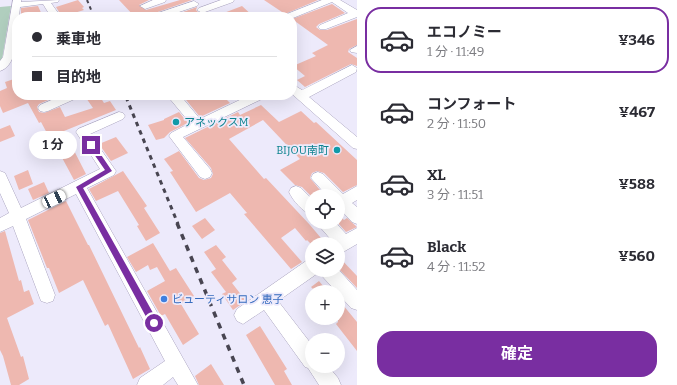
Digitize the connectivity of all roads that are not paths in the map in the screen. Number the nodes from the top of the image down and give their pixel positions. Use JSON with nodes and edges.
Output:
{"nodes":[{"id":1,"x":162,"y":0,"type":"edge"},
{"id":2,"x":230,"y":0,"type":"edge"},
{"id":3,"x":330,"y":0,"type":"edge"},
{"id":4,"x":334,"y":0,"type":"edge"},
{"id":5,"x":50,"y":1,"type":"edge"},
{"id":6,"x":16,"y":2,"type":"edge"},
{"id":7,"x":192,"y":2,"type":"edge"},
{"id":8,"x":145,"y":6,"type":"dead end"},
{"id":9,"x":202,"y":10,"type":"junction"},
{"id":10,"x":15,"y":12,"type":"edge"},
{"id":11,"x":54,"y":12,"type":"edge"},
{"id":12,"x":167,"y":12,"type":"edge"},
{"id":13,"x":204,"y":12,"type":"edge"},
{"id":14,"x":297,"y":13,"type":"edge"},
{"id":15,"x":356,"y":14,"type":"edge"},
{"id":16,"x":323,"y":27,"type":"dead end"},
{"id":17,"x":12,"y":30,"type":"edge"},
{"id":18,"x":0,"y":67,"type":"edge"},
{"id":19,"x":352,"y":70,"type":"dead end"},
{"id":20,"x":297,"y":92,"type":"edge"},
{"id":21,"x":297,"y":93,"type":"edge"},
{"id":22,"x":62,"y":100,"type":"edge"},
{"id":23,"x":177,"y":100,"type":"edge"},
{"id":24,"x":249,"y":100,"type":"edge"},
{"id":25,"x":44,"y":108,"type":"dead end"},
{"id":26,"x":119,"y":116,"type":"dead end"},
{"id":27,"x":198,"y":124,"type":"junction"},
{"id":28,"x":357,"y":144,"type":"edge"},
{"id":29,"x":205,"y":173,"type":"dead end"},
{"id":30,"x":0,"y":177,"type":"edge"},
{"id":31,"x":318,"y":178,"type":"dead end"},
{"id":32,"x":79,"y":187,"type":"junction"},
{"id":33,"x":329,"y":189,"type":"edge"},
{"id":34,"x":296,"y":192,"type":"dead end"},
{"id":35,"x":357,"y":192,"type":"edge"},
{"id":36,"x":345,"y":197,"type":"edge"},
{"id":37,"x":305,"y":202,"type":"edge"},
{"id":38,"x":345,"y":205,"type":"edge"},
{"id":39,"x":17,"y":216,"type":"junction"},
{"id":40,"x":357,"y":217,"type":"edge"},
{"id":41,"x":0,"y":225,"type":"edge"},
{"id":42,"x":333,"y":229,"type":"edge"},
{"id":43,"x":347,"y":242,"type":"edge"},
{"id":44,"x":305,"y":271,"type":"edge"},
{"id":45,"x":334,"y":277,"type":"edge"},
{"id":46,"x":47,"y":295,"type":"dead end"},
{"id":47,"x":266,"y":299,"type":"junction"},
{"id":48,"x":357,"y":302,"type":"edge"},
{"id":49,"x":243,"y":315,"type":"dead end"},
{"id":50,"x":305,"y":351,"type":"edge"},
{"id":51,"x":176,"y":364,"type":"junction"},
{"id":52,"x":322,"y":373,"type":"edge"},
{"id":53,"x":147,"y":385,"type":"edge"},
{"id":54,"x":188,"y":385,"type":"edge"},
{"id":55,"x":331,"y":385,"type":"edge"}],
"edges":[{"from":1,"to":8,"type":"street"},
{"from":2,"to":9,"type":"street"},
{"from":3,"to":14,"type":"street"},
{"from":4,"to":15,"type":"street"},
{"from":5,"to":6,"type":"street"},
{"from":5,"to":11,"type":"street"},
{"from":6,"to":10,"type":"street"},
{"from":7,"to":9,"type":"street"},
{"from":7,"to":12,"type":"street"},
{"from":9,"to":13,"type":"street"},
{"from":15,"to":16,"type":"street"},
{"from":17,"to":18,"type":"street"},
{"from":19,"to":20,"type":"street"},
{"from":21,"to":28,"type":"street"},
{"from":22,"to":25,"type":"street"},
{"from":23,"to":27,"type":"street"},
{"from":24,"to":27,"type":"street"},
{"from":26,"to":32,"type":"street"},
{"from":27,"to":29,"type":"street"},
{"from":30,"to":39,"type":"street"},
{"from":31,"to":33,"type":"street"},
{"from":32,"to":39,"type":"street"},
{"from":32,"to":51,"type":"street"},
{"from":34,"to":37,"type":"street"},
{"from":35,"to":36,"type":"street"},
{"from":38,"to":40,"type":"street"},
{"from":39,"to":41,"type":"street"},
{"from":39,"to":46,"type":"street"},
{"from":42,"to":43,"type":"street"},
{"from":44,"to":47,"type":"street"},
{"from":45,"to":48,"type":"street"},
{"from":47,"to":49,"type":"street"},
{"from":47,"to":50,"type":"street"},
{"from":51,"to":53,"type":"street"},
{"from":51,"to":54,"type":"street"},
{"from":52,"to":55,"type":"street"}]}
